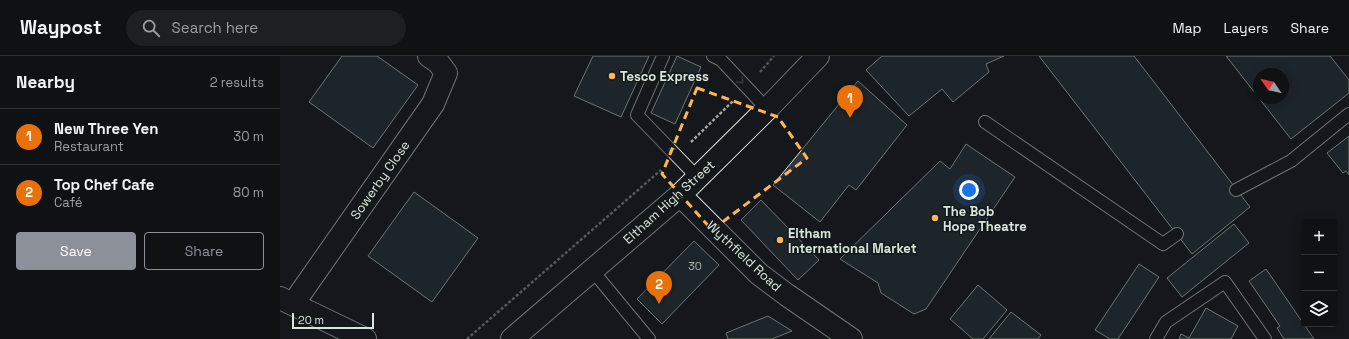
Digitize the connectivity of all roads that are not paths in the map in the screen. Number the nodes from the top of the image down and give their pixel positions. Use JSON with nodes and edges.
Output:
{"nodes":[{"id":1,"x":429,"y":56,"type":"edge"},
{"id":2,"x":663,"y":56,"type":"edge"},
{"id":3,"x":713,"y":56,"type":"edge"},
{"id":4,"x":818,"y":56,"type":"edge"},
{"id":5,"x":767,"y":110,"type":"junction"},
{"id":6,"x":1349,"y":114,"type":"edge"},
{"id":7,"x":985,"y":122,"type":"dead end"},
{"id":8,"x":698,"y":178,"type":"junction"},
{"id":9,"x":1236,"y":190,"type":"dead end"},
{"id":10,"x":680,"y":195,"type":"junction"},
{"id":11,"x":1177,"y":234,"type":"dead end"},
{"id":12,"x":592,"y":270,"type":"junction"},
{"id":13,"x":287,"y":301,"type":"edge"},
{"id":14,"x":365,"y":339,"type":"edge"},
{"id":15,"x":512,"y":339,"type":"edge"},
{"id":16,"x":649,"y":339,"type":"edge"},
{"id":17,"x":851,"y":339,"type":"edge"},
{"id":18,"x":1156,"y":339,"type":"edge"},
{"id":19,"x":1265,"y":339,"type":"edge"}],
"edges":[{"from":1,"to":13,"type":"street","name":"Sowerby Close"},
{"from":8,"to":2,"type":"lane","one_way":true},
{"from":3,"to":5,"type":"lane","one_way":true},
{"from":4,"to":5,"type":"street","name":"Eltham High Street"},
{"from":5,"to":8,"type":"street","name":"Eltham High Street"},
{"from":6,"to":9,"type":"lane"},
{"from":7,"to":11,"type":"lane"},
{"from":8,"to":10,"type":"street","name":"Eltham High Street"},
{"from":10,"to":12,"type":"street","name":"Eltham High Street"},
{"from":10,"to":17,"type":"street","name":"Wythfield Road"},
{"from":12,"to":15,"type":"street","name":"Eltham High Street"},
{"from":12,"to":16,"type":"lane"},
{"from":13,"to":14,"type":"street"},
{"from":18,"to":19,"type":"lane"}]}
